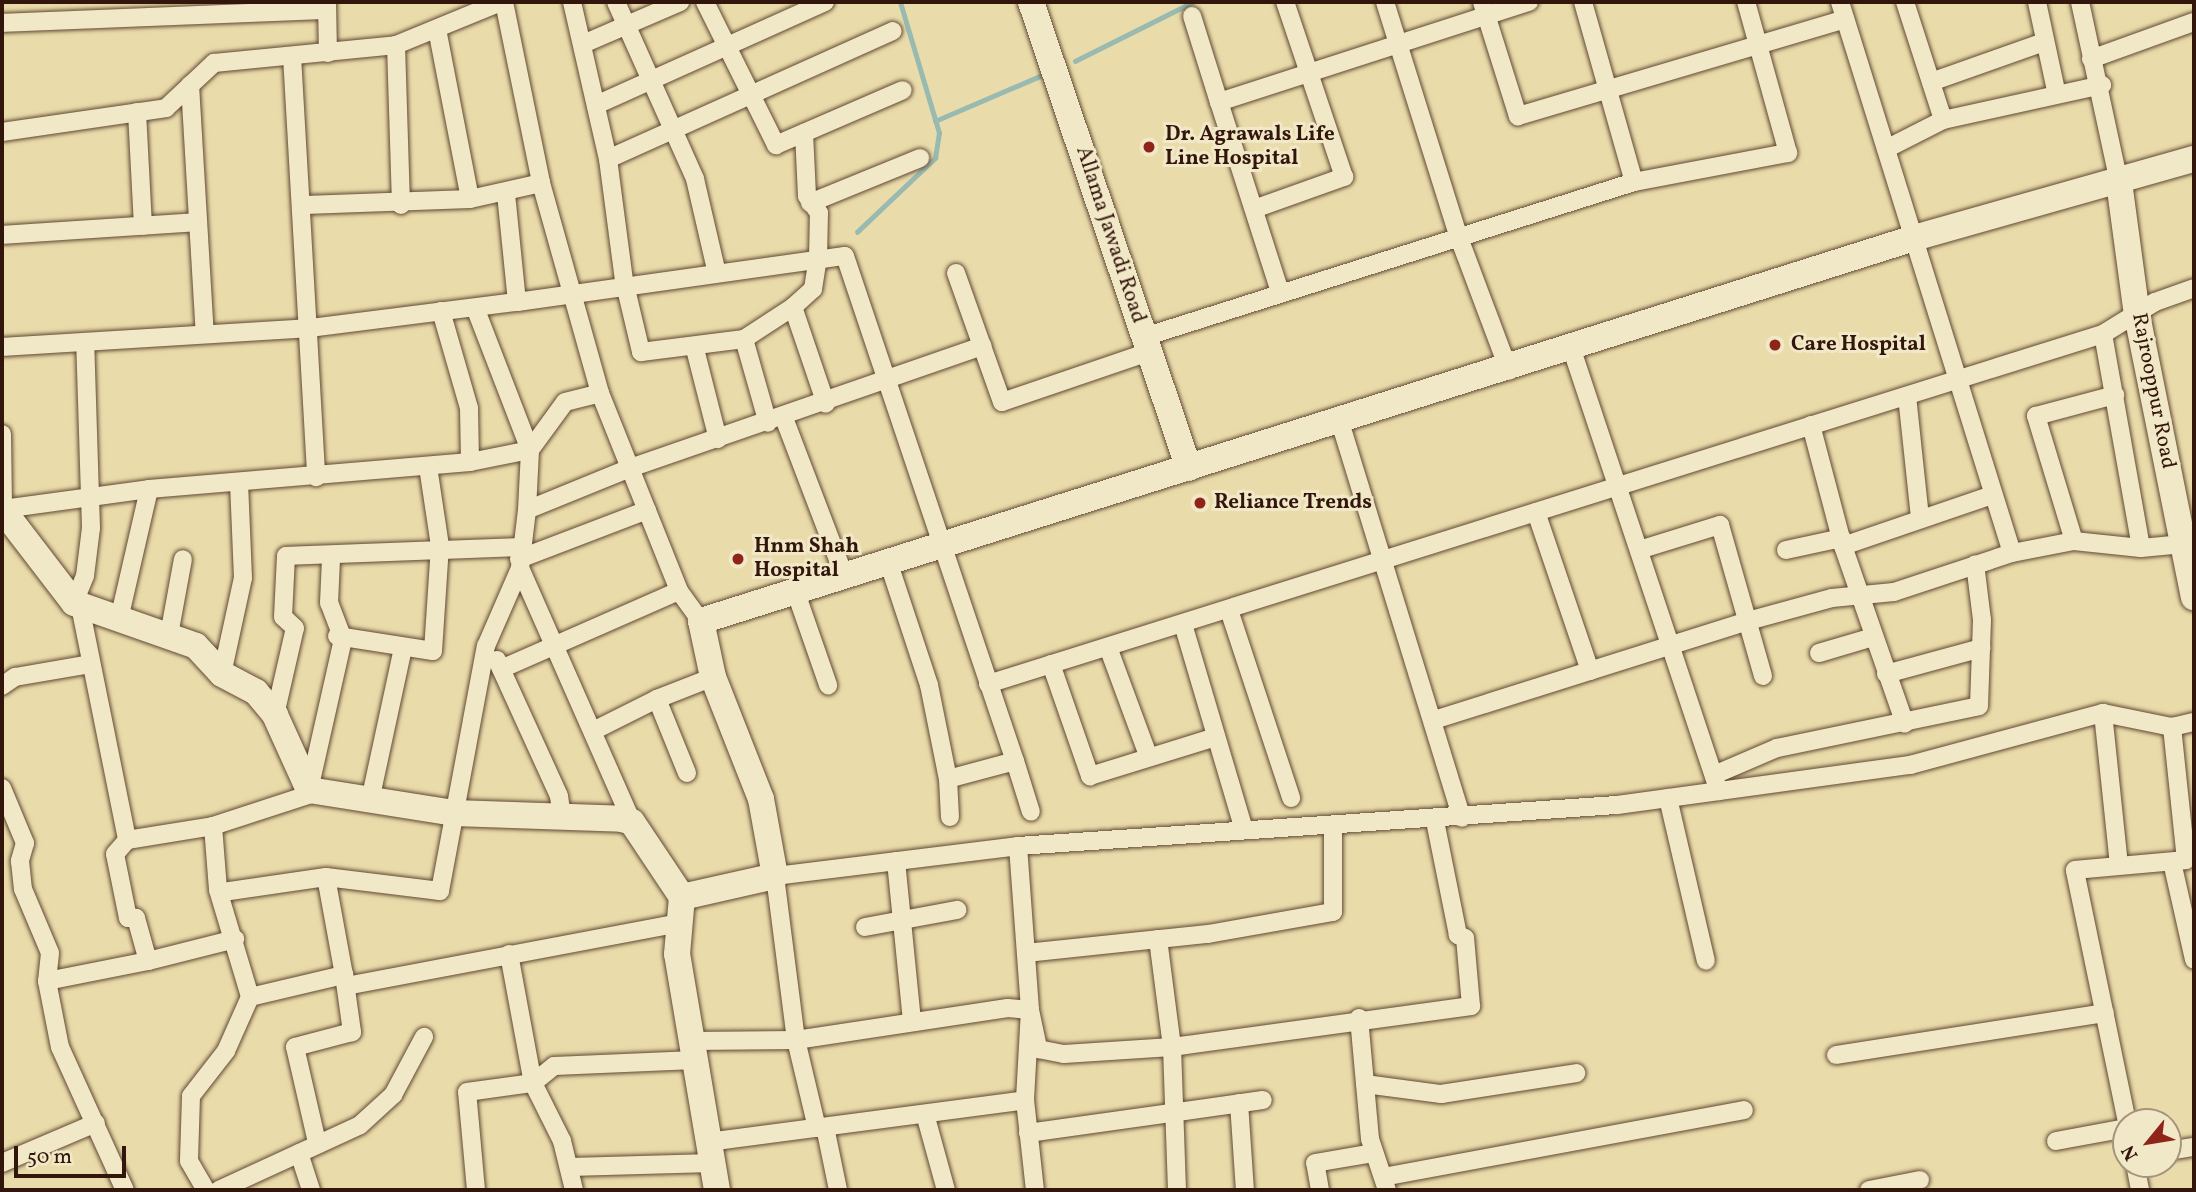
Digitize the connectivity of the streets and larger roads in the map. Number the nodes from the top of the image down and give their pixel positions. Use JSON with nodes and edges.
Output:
{"nodes":[{"id":1,"x":503,"y":2,"type":"edge"},
{"id":2,"x":572,"y":2,"type":"edge"},
{"id":3,"x":616,"y":2,"type":"edge"},
{"id":4,"x":680,"y":2,"type":"edge"},
{"id":5,"x":705,"y":2,"type":"edge"},
{"id":6,"x":825,"y":2,"type":"edge"},
{"id":7,"x":1031,"y":2,"type":"edge"},
{"id":8,"x":1285,"y":2,"type":"edge"},
{"id":9,"x":1385,"y":2,"type":"edge"},
{"id":10,"x":1529,"y":2,"type":"edge"},
{"id":11,"x":1583,"y":2,"type":"edge"},
{"id":12,"x":1746,"y":2,"type":"edge"},
{"id":13,"x":1905,"y":2,"type":"edge"},
{"id":14,"x":2037,"y":2,"type":"edge"},
{"id":15,"x":2080,"y":2,"type":"edge"},
{"id":16,"x":327,"y":6,"type":"edge"},
{"id":17,"x":1484,"y":8,"type":"edge"},
{"id":18,"x":460,"y":9,"type":"edge"},
{"id":19,"x":1842,"y":10,"type":"edge"},
{"id":20,"x":1192,"y":16,"type":"dead end"},
{"id":21,"x":2194,"y":22,"type":"edge"},
{"id":22,"x":2,"y":23,"type":"edge"},
{"id":23,"x":627,"y":26,"type":"junction"},
{"id":24,"x":437,"y":29,"type":"junction"},
{"id":25,"x":893,"y":31,"type":"dead end"},
{"id":26,"x":1397,"y":40,"type":"junction"},
{"id":27,"x":2044,"y":42,"type":"junction"},
{"id":28,"x":727,"y":43,"type":"junction"},
{"id":29,"x":583,"y":44,"type":"junction"},
{"id":30,"x":396,"y":45,"type":"junction"},
{"id":31,"x":1758,"y":49,"type":"junction"},
{"id":32,"x":328,"y":53,"type":"junction"},
{"id":33,"x":292,"y":56,"type":"junction"},
{"id":34,"x":2091,"y":59,"type":"junction"},
{"id":35,"x":1307,"y":72,"type":"junction"},
{"id":36,"x":651,"y":80,"type":"junction"},
{"id":37,"x":1931,"y":82,"type":"junction"},
{"id":38,"x":190,"y":85,"type":"junction"},
{"id":39,"x":2102,"y":85,"type":"junction"},
{"id":40,"x":1612,"y":89,"type":"junction"},
{"id":41,"x":903,"y":90,"type":"dead end"},
{"id":42,"x":2056,"y":91,"type":"junction"},
{"id":43,"x":754,"y":98,"type":"junction"},
{"id":44,"x":1219,"y":102,"type":"junction"},
{"id":45,"x":596,"y":105,"type":"junction"},
{"id":46,"x":137,"y":113,"type":"junction"},
{"id":47,"x":1943,"y":120,"type":"junction"},
{"id":48,"x":2,"y":132,"type":"edge"},
{"id":49,"x":674,"y":132,"type":"junction"},
{"id":50,"x":804,"y":133,"type":"junction"},
{"id":51,"x":1886,"y":149,"type":"junction"},
{"id":52,"x":920,"y":158,"type":"dead end"},
{"id":53,"x":608,"y":159,"type":"junction"},
{"id":54,"x":2194,"y":159,"type":"edge"},
{"id":55,"x":541,"y":183,"type":"junction"},
{"id":56,"x":1634,"y":183,"type":"junction"},
{"id":57,"x":2119,"y":183,"type":"junction"},
{"id":58,"x":506,"y":193,"type":"junction"},
{"id":59,"x":470,"y":199,"type":"junction"},
{"id":60,"x":810,"y":203,"type":"junction"},
{"id":61,"x":305,"y":205,"type":"junction"},
{"id":62,"x":401,"y":205,"type":"junction"},
{"id":63,"x":1254,"y":209,"type":"junction"},
{"id":64,"x":198,"y":222,"type":"junction"},
{"id":65,"x":143,"y":226,"type":"junction"},
{"id":66,"x":2,"y":235,"type":"edge"},
{"id":67,"x":1458,"y":235,"type":"junction"},
{"id":68,"x":1914,"y":238,"type":"junction"},
{"id":69,"x":818,"y":259,"type":"junction"},
{"id":70,"x":716,"y":270,"type":"junction"},
{"id":71,"x":956,"y":273,"type":"dead end"},
{"id":72,"x":2194,"y":288,"type":"edge"},
{"id":73,"x":625,"y":289,"type":"junction"},
{"id":74,"x":1280,"y":292,"type":"junction"},
{"id":75,"x":575,"y":298,"type":"junction"},
{"id":76,"x":517,"y":302,"type":"junction"},
{"id":77,"x":793,"y":307,"type":"junction"},
{"id":78,"x":476,"y":310,"type":"junction"},
{"id":79,"x":441,"y":311,"type":"junction"},
{"id":80,"x":2137,"y":315,"type":"junction"},
{"id":81,"x":310,"y":328,"type":"junction"},
{"id":82,"x":205,"y":334,"type":"junction"},
{"id":83,"x":2103,"y":334,"type":"junction"},
{"id":84,"x":744,"y":339,"type":"junction"},
{"id":85,"x":85,"y":342,"type":"junction"},
{"id":86,"x":1147,"y":345,"type":"junction"},
{"id":87,"x":983,"y":346,"type":"junction"},
{"id":88,"x":2,"y":347,"type":"edge"},
{"id":89,"x":695,"y":349,"type":"junction"},
{"id":90,"x":1572,"y":350,"type":"junction"},
{"id":91,"x":1509,"y":371,"type":"junction"},
{"id":92,"x":885,"y":378,"type":"junction"},
{"id":93,"x":1958,"y":380,"type":"junction"},
{"id":94,"x":600,"y":393,"type":"junction"},
{"id":95,"x":2115,"y":395,"type":"junction"},
{"id":96,"x":1907,"y":396,"type":"junction"},
{"id":97,"x":826,"y":404,"type":"junction"},
{"id":98,"x":776,"y":420,"type":"junction"},
{"id":99,"x":1340,"y":422,"type":"junction"},
{"id":100,"x":1811,"y":425,"type":"junction"},
{"id":101,"x":2,"y":434,"type":"edge"},
{"id":102,"x":718,"y":439,"type":"junction"},
{"id":103,"x":530,"y":450,"type":"junction"},
{"id":104,"x":470,"y":462,"type":"junction"},
{"id":105,"x":428,"y":467,"type":"junction"},
{"id":106,"x":630,"y":468,"type":"junction"},
{"id":107,"x":1189,"y":468,"type":"junction"},
{"id":108,"x":316,"y":477,"type":"junction"},
{"id":109,"x":239,"y":483,"type":"junction"},
{"id":110,"x":1618,"y":486,"type":"junction"},
{"id":111,"x":149,"y":489,"type":"junction"},
{"id":112,"x":92,"y":495,"type":"junction"},
{"id":113,"x":1992,"y":495,"type":"junction"},
{"id":114,"x":2,"y":509,"type":"edge"},
{"id":115,"x":527,"y":510,"type":"junction"},
{"id":116,"x":647,"y":510,"type":"junction"},
{"id":117,"x":1536,"y":512,"type":"junction"},
{"id":118,"x":1920,"y":518,"type":"junction"},
{"id":119,"x":2189,"y":535,"type":"edge"},
{"id":120,"x":2074,"y":541,"type":"junction"},
{"id":121,"x":1842,"y":542,"type":"junction"},
{"id":122,"x":938,"y":545,"type":"junction"},
{"id":123,"x":440,"y":547,"type":"junction"},
{"id":124,"x":2141,"y":548,"type":"junction"},
{"id":125,"x":1639,"y":550,"type":"junction"},
{"id":126,"x":1786,"y":550,"type":"dead end"},
{"id":127,"x":2012,"y":553,"type":"junction"},
{"id":128,"x":519,"y":558,"type":"junction"},
{"id":129,"x":183,"y":559,"type":"dead end"},
{"id":130,"x":331,"y":559,"type":"junction"},
{"id":131,"x":888,"y":561,"type":"junction"},
{"id":132,"x":1385,"y":562,"type":"junction"},
{"id":133,"x":1975,"y":564,"type":"junction"},
{"id":134,"x":844,"y":575,"type":"junction"},
{"id":135,"x":795,"y":590,"type":"junction"},
{"id":136,"x":2194,"y":590,"type":"edge"},
{"id":137,"x":679,"y":592,"type":"junction"},
{"id":138,"x":1859,"y":595,"type":"junction"},
{"id":139,"x":77,"y":605,"type":"junction"},
{"id":140,"x":1229,"y":610,"type":"junction"},
{"id":141,"x":120,"y":615,"type":"junction"},
{"id":142,"x":701,"y":621,"type":"junction"},
{"id":143,"x":1748,"y":621,"type":"junction"},
{"id":144,"x":1182,"y":624,"type":"junction"},
{"id":145,"x":169,"y":635,"type":"junction"},
{"id":146,"x":337,"y":636,"type":"junction"},
{"id":147,"x":1873,"y":637,"type":"junction"},
{"id":148,"x":489,"y":640,"type":"junction"},
{"id":149,"x":557,"y":646,"type":"junction"},
{"id":150,"x":1108,"y":647,"type":"junction"},
{"id":151,"x":403,"y":648,"type":"junction"},
{"id":152,"x":1672,"y":648,"type":"junction"},
{"id":153,"x":1982,"y":649,"type":"junction"},
{"id":154,"x":1819,"y":653,"type":"dead end"},
{"id":155,"x":90,"y":664,"type":"junction"},
{"id":156,"x":1051,"y":664,"type":"junction"},
{"id":157,"x":501,"y":669,"type":"junction"},
{"id":158,"x":1590,"y":671,"type":"junction"},
{"id":159,"x":222,"y":674,"type":"junction"},
{"id":160,"x":1886,"y":674,"type":"junction"},
{"id":161,"x":1763,"y":676,"type":"dead end"},
{"id":162,"x":713,"y":677,"type":"junction"},
{"id":163,"x":988,"y":684,"type":"junction"},
{"id":164,"x":828,"y":685,"type":"dead end"},
{"id":165,"x":2,"y":686,"type":"edge"},
{"id":166,"x":657,"y":699,"type":"junction"},
{"id":167,"x":2103,"y":713,"type":"junction"},
{"id":168,"x":275,"y":715,"type":"junction"},
{"id":169,"x":1434,"y":720,"type":"junction"},
{"id":170,"x":2194,"y":722,"type":"edge"},
{"id":171,"x":1905,"y":724,"type":"junction"},
{"id":172,"x":2172,"y":727,"type":"junction"},
{"id":173,"x":593,"y":731,"type":"junction"},
{"id":174,"x":1216,"y":737,"type":"junction"},
{"id":175,"x":1148,"y":755,"type":"junction"},
{"id":176,"x":1016,"y":761,"type":"junction"},
{"id":177,"x":687,"y":772,"type":"dead end"},
{"id":178,"x":948,"y":779,"type":"junction"},
{"id":179,"x":1716,"y":783,"type":"junction"},
{"id":180,"x":2,"y":788,"type":"edge"},
{"id":181,"x":313,"y":791,"type":"junction"},
{"id":182,"x":371,"y":796,"type":"junction"},
{"id":183,"x":1291,"y":797,"type":"dead end"},
{"id":184,"x":1668,"y":798,"type":"junction"},
{"id":185,"x":1031,"y":812,"type":"dead end"},
{"id":186,"x":454,"y":813,"type":"junction"},
{"id":187,"x":562,"y":817,"type":"junction"},
{"id":188,"x":950,"y":817,"type":"dead end"},
{"id":189,"x":1462,"y":818,"type":"junction"},
{"id":190,"x":1435,"y":821,"type":"junction"},
{"id":191,"x":632,"y":822,"type":"junction"},
{"id":192,"x":1333,"y":825,"type":"junction"},
{"id":193,"x":213,"y":826,"type":"junction"},
{"id":194,"x":1244,"y":830,"type":"junction"},
{"id":195,"x":127,"y":840,"type":"junction"},
{"id":196,"x":1018,"y":846,"type":"junction"},
{"id":197,"x":896,"y":861,"type":"junction"},
{"id":198,"x":2172,"y":862,"type":"junction"},
{"id":199,"x":2119,"y":865,"type":"junction"},
{"id":200,"x":775,"y":876,"type":"junction"},
{"id":201,"x":326,"y":877,"type":"junction"},
{"id":202,"x":223,"y":892,"type":"junction"},
{"id":203,"x":682,"y":897,"type":"junction"},
{"id":204,"x":957,"y":910,"type":"dead end"},
{"id":205,"x":902,"y":920,"type":"junction"},
{"id":206,"x":679,"y":923,"type":"junction"},
{"id":207,"x":865,"y":927,"type":"dead end"},
{"id":208,"x":236,"y":939,"type":"junction"},
{"id":209,"x":1158,"y":939,"type":"junction"},
{"id":210,"x":1026,"y":953,"type":"junction"},
{"id":211,"x":509,"y":954,"type":"junction"},
{"id":212,"x":2194,"y":960,"type":"edge"},
{"id":213,"x":148,"y":961,"type":"junction"},
{"id":214,"x":1706,"y":961,"type":"dead end"},
{"id":215,"x":345,"y":980,"type":"junction"},
{"id":216,"x":47,"y":981,"type":"junction"},
{"id":217,"x":250,"y":997,"type":"junction"},
{"id":218,"x":1030,"y":1010,"type":"junction"},
{"id":219,"x":2105,"y":1013,"type":"junction"},
{"id":220,"x":1359,"y":1018,"type":"junction"},
{"id":221,"x":912,"y":1020,"type":"junction"},
{"id":222,"x":424,"y":1037,"type":"dead end"},
{"id":223,"x":796,"y":1040,"type":"junction"},
{"id":224,"x":1172,"y":1047,"type":"junction"},
{"id":225,"x":693,"y":1051,"type":"junction"},
{"id":226,"x":1836,"y":1055,"type":"dead end"},
{"id":227,"x":1576,"y":1073,"type":"dead end"},
{"id":228,"x":533,"y":1083,"type":"junction"},
{"id":229,"x":1365,"y":1084,"type":"junction"},
{"id":230,"x":1025,"y":1100,"type":"junction"},
{"id":231,"x":1263,"y":1100,"type":"dead end"},
{"id":232,"x":1239,"y":1103,"type":"junction"},
{"id":233,"x":2124,"y":1108,"type":"edge"},
{"id":234,"x":1744,"y":1110,"type":"dead end"},
{"id":235,"x":925,"y":1114,"type":"junction"},
{"id":236,"x":1174,"y":1115,"type":"junction"},
{"id":237,"x":96,"y":1123,"type":"junction"},
{"id":238,"x":821,"y":1127,"type":"junction"},
{"id":239,"x":2112,"y":1131,"type":"edge"},
{"id":240,"x":1028,"y":1133,"type":"junction"},
{"id":241,"x":2056,"y":1141,"type":"dead end"},
{"id":242,"x":317,"y":1142,"type":"junction"},
{"id":243,"x":710,"y":1152,"type":"junction"},
{"id":244,"x":299,"y":1153,"type":"junction"},
{"id":245,"x":1374,"y":1153,"type":"junction"},
{"id":246,"x":2,"y":1163,"type":"edge"},
{"id":247,"x":570,"y":1167,"type":"junction"},
{"id":248,"x":1920,"y":1180,"type":"dead end"},
{"id":249,"x":1385,"y":1183,"type":"edge"},
{"id":250,"x":125,"y":1190,"type":"edge"},
{"id":251,"x":206,"y":1190,"type":"edge"},
{"id":252,"x":219,"y":1190,"type":"edge"},
{"id":253,"x":311,"y":1190,"type":"edge"},
{"id":254,"x":477,"y":1190,"type":"edge"},
{"id":255,"x":574,"y":1190,"type":"edge"},
{"id":256,"x":717,"y":1190,"type":"edge"},
{"id":257,"x":838,"y":1190,"type":"edge"},
{"id":258,"x":946,"y":1190,"type":"edge"},
{"id":259,"x":1035,"y":1190,"type":"edge"},
{"id":260,"x":1177,"y":1190,"type":"edge"},
{"id":261,"x":1245,"y":1190,"type":"edge"},
{"id":262,"x":1320,"y":1190,"type":"edge"},
{"id":263,"x":1869,"y":1190,"type":"edge"}],
"edges":[{"from":1,"to":18,"type":"street"},
{"from":1,"to":55,"type":"street"},
{"from":2,"to":29,"type":"street"},
{"from":3,"to":23,"type":"street"},
{"from":4,"to":23,"type":"street"},
{"from":5,"to":28,"type":"street"},
{"from":6,"to":28,"type":"street"},
{"from":7,"to":86,"type":"street","name":"Allama Jawadi Road"},
{"from":8,"to":35,"type":"street"},
{"from":9,"to":26,"type":"street"},
{"from":10,"to":17,"type":"street"},
{"from":11,"to":40,"type":"street"},
{"from":12,"to":31,"type":"street"},
{"from":13,"to":37,"type":"street"},
{"from":14,"to":27,"type":"street"},
{"from":15,"to":34,"type":"street"},
{"from":16,"to":22,"type":"street"},
{"from":16,"to":32,"type":"street"},
{"from":17,"to":26,"type":"street"},
{"from":17,"to":40,"type":"street"},
{"from":18,"to":24,"type":"street"},
{"from":19,"to":31,"type":"street"},
{"from":19,"to":51,"type":"street"},
{"from":20,"to":44,"type":"street"},
{"from":21,"to":34,"type":"street"},
{"from":23,"to":29,"type":"street"},
{"from":23,"to":36,"type":"street"},
{"from":24,"to":30,"type":"street"},
{"from":24,"to":59,"type":"street"},
{"from":25,"to":43,"type":"street"},
{"from":26,"to":35,"type":"street"},
{"from":26,"to":67,"type":"street"},
{"from":27,"to":37,"type":"street"},
{"from":27,"to":42,"type":"street"},
{"from":28,"to":36,"type":"street"},
{"from":28,"to":43,"type":"street"},
{"from":29,"to":45,"type":"street"},
{"from":30,"to":32,"type":"street"},
{"from":30,"to":62,"type":"street"},
{"from":31,"to":40,"type":"street"},
{"from":31,"to":56,"type":"street"},
{"from":32,"to":33,"type":"street"},
{"from":33,"to":38,"type":"street"},
{"from":33,"to":61,"type":"street"},
{"from":34,"to":39,"type":"street"},
{"from":35,"to":44,"type":"street"},
{"from":35,"to":63,"type":"street"},
{"from":36,"to":45,"type":"street"},
{"from":36,"to":49,"type":"street"},
{"from":37,"to":47,"type":"street"},
{"from":38,"to":46,"type":"street"},
{"from":38,"to":64,"type":"street"},
{"from":39,"to":42,"type":"street"},
{"from":39,"to":57,"type":"street"},
{"from":40,"to":56,"type":"street"},
{"from":41,"to":50,"type":"street"},
{"from":42,"to":47,"type":"street"},
{"from":43,"to":49,"type":"street"},
{"from":43,"to":50,"type":"street"},
{"from":44,"to":63,"type":"street"},
{"from":45,"to":53,"type":"street"},
{"from":46,"to":48,"type":"street"},
{"from":46,"to":65,"type":"street"},
{"from":47,"to":51,"type":"street"},
{"from":49,"to":53,"type":"street"},
{"from":49,"to":70,"type":"street"},
{"from":50,"to":60,"type":"street"},
{"from":51,"to":68,"type":"street"},
{"from":52,"to":60,"type":"street"},
{"from":53,"to":73,"type":"street"},
{"from":54,"to":57,"type":"street"},
{"from":55,"to":58,"type":"street"},
{"from":55,"to":75,"type":"street"},
{"from":56,"to":67,"type":"street"},
{"from":57,"to":68,"type":"street"},
{"from":57,"to":80,"type":"street","name":"Rajrooppur Road"},
{"from":58,"to":59,"type":"street"},
{"from":58,"to":76,"type":"street"},
{"from":59,"to":62,"type":"street"},
{"from":60,"to":69,"type":"street"},
{"from":61,"to":62,"type":"street"},
{"from":61,"to":81,"type":"street"},
{"from":63,"to":74,"type":"street"},
{"from":64,"to":65,"type":"street"},
{"from":64,"to":82,"type":"street"},
{"from":65,"to":66,"type":"street"},
{"from":67,"to":74,"type":"street"},
{"from":67,"to":91,"type":"street"},
{"from":68,"to":90,"type":"street"},
{"from":68,"to":93,"type":"street"},
{"from":69,"to":70,"type":"street"},
{"from":69,"to":77,"type":"street"},
{"from":69,"to":92,"type":"street"},
{"from":70,"to":73,"type":"street"},
{"from":71,"to":87,"type":"street"},
{"from":72,"to":80,"type":"street"},
{"from":73,"to":75,"type":"street"},
{"from":73,"to":89,"type":"street"},
{"from":74,"to":86,"type":"street"},
{"from":75,"to":76,"type":"street"},
{"from":75,"to":94,"type":"street"},
{"from":76,"to":78,"type":"street"},
{"from":77,"to":84,"type":"street"},
{"from":77,"to":97,"type":"street"},
{"from":78,"to":79,"type":"street"},
{"from":78,"to":103,"type":"street"},
{"from":79,"to":81,"type":"street"},
{"from":79,"to":104,"type":"street"},
{"from":80,"to":83,"type":"street"},
{"from":80,"to":119,"type":"street","name":"Rajrooppur Road"},
{"from":81,"to":82,"type":"street"},
{"from":81,"to":108,"type":"street"},
{"from":82,"to":85,"type":"street"},
{"from":83,"to":93,"type":"street"},
{"from":83,"to":95,"type":"street"},
{"from":84,"to":89,"type":"street"},
{"from":84,"to":98,"type":"street"},
{"from":85,"to":88,"type":"street"},
{"from":85,"to":112,"type":"street"},
{"from":86,"to":87,"type":"street"},
{"from":86,"to":107,"type":"street","name":"Allama Jawadi Road"},
{"from":87,"to":92,"type":"street"},
{"from":89,"to":102,"type":"street"},
{"from":90,"to":91,"type":"street"},
{"from":90,"to":110,"type":"street"},
{"from":91,"to":99,"type":"street"},
{"from":92,"to":97,"type":"street"},
{"from":92,"to":122,"type":"street"},
{"from":93,"to":96,"type":"street"},
{"from":93,"to":113,"type":"street"},
{"from":94,"to":103,"type":"street"},
{"from":94,"to":106,"type":"street"},
{"from":95,"to":120,"type":"street"},
{"from":95,"to":124,"type":"street"},
{"from":96,"to":100,"type":"street"},
{"from":96,"to":118,"type":"street"},
{"from":97,"to":98,"type":"street"},
{"from":98,"to":102,"type":"street"},
{"from":98,"to":134,"type":"street"},
{"from":99,"to":107,"type":"street"},
{"from":99,"to":132,"type":"street"},
{"from":100,"to":110,"type":"street"},
{"from":100,"to":121,"type":"street"},
{"from":101,"to":114,"type":"street"},
{"from":102,"to":106,"type":"street"},
{"from":103,"to":104,"type":"street"},
{"from":103,"to":115,"type":"street"},
{"from":104,"to":105,"type":"street"},
{"from":105,"to":108,"type":"street"},
{"from":105,"to":123,"type":"street"},
{"from":106,"to":115,"type":"street"},
{"from":106,"to":116,"type":"street"},
{"from":107,"to":122,"type":"street"},
{"from":108,"to":109,"type":"street"},
{"from":109,"to":111,"type":"street"},
{"from":109,"to":159,"type":"street"},
{"from":110,"to":117,"type":"street"},
{"from":110,"to":125,"type":"street"},
{"from":111,"to":112,"type":"street"},
{"from":111,"to":141,"type":"street"},
{"from":112,"to":114,"type":"street"},
{"from":112,"to":139,"type":"street"},
{"from":113,"to":118,"type":"street"},
{"from":113,"to":127,"type":"street"},
{"from":114,"to":139,"type":"street"},
{"from":115,"to":128,"type":"street"},
{"from":116,"to":128,"type":"street"},
{"from":116,"to":137,"type":"street"},
{"from":117,"to":132,"type":"street"},
{"from":117,"to":158,"type":"street"},
{"from":118,"to":121,"type":"street"},
{"from":119,"to":124,"type":"street"},
{"from":119,"to":136,"type":"street","name":"Rajrooppur Road"},
{"from":120,"to":124,"type":"street"},
{"from":120,"to":127,"type":"street"},
{"from":121,"to":126,"type":"street"},
{"from":121,"to":138,"type":"street"},
{"from":122,"to":131,"type":"street"},
{"from":122,"to":163,"type":"street"},
{"from":123,"to":128,"type":"street"},
{"from":123,"to":130,"type":"street"},
{"from":123,"to":151,"type":"street"},
{"from":125,"to":143,"type":"street"},
{"from":125,"to":152,"type":"street"},
{"from":127,"to":133,"type":"street"},
{"from":128,"to":148,"type":"street"},
{"from":128,"to":149,"type":"street"},
{"from":129,"to":145,"type":"street"},
{"from":130,"to":146,"type":"street"},
{"from":130,"to":168,"type":"street"},
{"from":131,"to":134,"type":"street"},
{"from":131,"to":178,"type":"street"},
{"from":132,"to":140,"type":"street"},
{"from":132,"to":169,"type":"street"},
{"from":133,"to":138,"type":"street"},
{"from":133,"to":153,"type":"street"},
{"from":134,"to":135,"type":"street"},
{"from":135,"to":142,"type":"street"},
{"from":135,"to":164,"type":"street"},
{"from":137,"to":142,"type":"street"},
{"from":137,"to":149,"type":"street"},
{"from":138,"to":143,"type":"street"},
{"from":138,"to":147,"type":"street"},
{"from":139,"to":141,"type":"street"},
{"from":139,"to":155,"type":"street"},
{"from":140,"to":144,"type":"street"},
{"from":140,"to":183,"type":"street"},
{"from":141,"to":145,"type":"street"},
{"from":142,"to":162,"type":"street"},
{"from":143,"to":152,"type":"street"},
{"from":143,"to":161,"type":"street"},
{"from":144,"to":150,"type":"street"},
{"from":144,"to":174,"type":"street"},
{"from":145,"to":159,"type":"street"},
{"from":146,"to":151,"type":"street"},
{"from":146,"to":181,"type":"street"},
{"from":147,"to":154,"type":"street"},
{"from":147,"to":160,"type":"street"},
{"from":148,"to":157,"type":"street"},
{"from":148,"to":186,"type":"street"},
{"from":149,"to":157,"type":"street"},
{"from":149,"to":173,"type":"street"},
{"from":150,"to":156,"type":"street"},
{"from":150,"to":175,"type":"street"},
{"from":151,"to":182,"type":"street"},
{"from":152,"to":158,"type":"street"},
{"from":152,"to":179,"type":"street"},
{"from":153,"to":160,"type":"street"},
{"from":153,"to":171,"type":"street"},
{"from":155,"to":165,"type":"street"},
{"from":155,"to":195,"type":"street"},
{"from":156,"to":163,"type":"street"},
{"from":156,"to":175,"type":"street"},
{"from":157,"to":187,"type":"street"},
{"from":158,"to":169,"type":"street"},
{"from":159,"to":168,"type":"street"},
{"from":160,"to":171,"type":"street"},
{"from":162,"to":166,"type":"street"},
{"from":162,"to":200,"type":"street"},
{"from":163,"to":176,"type":"street"},
{"from":166,"to":173,"type":"street"},
{"from":166,"to":177,"type":"street"},
{"from":167,"to":172,"type":"street"},
{"from":167,"to":179,"type":"street"},
{"from":167,"to":199,"type":"street"},
{"from":168,"to":181,"type":"street"},
{"from":169,"to":189,"type":"street"},
{"from":170,"to":172,"type":"street"},
{"from":171,"to":179,"type":"street"},
{"from":172,"to":198,"type":"street"},
{"from":173,"to":191,"type":"street"},
{"from":174,"to":175,"type":"street"},
{"from":174,"to":194,"type":"street"},
{"from":176,"to":178,"type":"street"},
{"from":176,"to":185,"type":"street"},
{"from":178,"to":188,"type":"street"},
{"from":179,"to":184,"type":"street"},
{"from":180,"to":216,"type":"street"},
{"from":181,"to":182,"type":"street"},
{"from":181,"to":193,"type":"street"},
{"from":182,"to":186,"type":"street"},
{"from":184,"to":189,"type":"street"},
{"from":184,"to":214,"type":"street"},
{"from":186,"to":187,"type":"street"},
{"from":186,"to":201,"type":"street"},
{"from":187,"to":191,"type":"street"},
{"from":189,"to":190,"type":"street"},
{"from":190,"to":192,"type":"street"},
{"from":190,"to":220,"type":"street"},
{"from":191,"to":203,"type":"street"},
{"from":192,"to":194,"type":"street"},
{"from":192,"to":209,"type":"street"},
{"from":193,"to":195,"type":"street"},
{"from":193,"to":202,"type":"street"},
{"from":194,"to":196,"type":"street"},
{"from":195,"to":213,"type":"street"},
{"from":196,"to":197,"type":"street"},
{"from":196,"to":210,"type":"street"},
{"from":197,"to":200,"type":"street"},
{"from":197,"to":205,"type":"street"},
{"from":198,"to":199,"type":"street"},
{"from":198,"to":212,"type":"street"},
{"from":199,"to":219,"type":"street"},
{"from":200,"to":203,"type":"street"},
{"from":200,"to":223,"type":"street"},
{"from":201,"to":202,"type":"street"},
{"from":201,"to":215,"type":"street"},
{"from":202,"to":208,"type":"street"},
{"from":203,"to":206,"type":"street"},
{"from":204,"to":205,"type":"street"},
{"from":205,"to":207,"type":"street"},
{"from":205,"to":221,"type":"street"},
{"from":206,"to":211,"type":"street"},
{"from":206,"to":225,"type":"street"},
{"from":208,"to":213,"type":"street"},
{"from":208,"to":217,"type":"street"},
{"from":209,"to":210,"type":"street"},
{"from":209,"to":224,"type":"street"},
{"from":210,"to":218,"type":"street"},
{"from":211,"to":215,"type":"street"},
{"from":211,"to":228,"type":"street"},
{"from":213,"to":216,"type":"street"},
{"from":215,"to":217,"type":"street"},
{"from":215,"to":242,"type":"street"},
{"from":216,"to":237,"type":"street"},
{"from":217,"to":251,"type":"street"},
{"from":218,"to":221,"type":"street"},
{"from":218,"to":224,"type":"street"},
{"from":218,"to":230,"type":"street"},
{"from":219,"to":226,"type":"street"},
{"from":219,"to":233,"type":"street"},
{"from":220,"to":224,"type":"street"},
{"from":220,"to":229,"type":"street"},
{"from":221,"to":223,"type":"street"},
{"from":222,"to":242,"type":"street"},
{"from":223,"to":225,"type":"street"},
{"from":223,"to":238,"type":"street"},
{"from":224,"to":236,"type":"street"},
{"from":225,"to":228,"type":"street"},
{"from":225,"to":243,"type":"street"},
{"from":227,"to":229,"type":"street"},
{"from":228,"to":247,"type":"street"},
{"from":228,"to":254,"type":"street"},
{"from":229,"to":245,"type":"street"},
{"from":230,"to":235,"type":"street"},
{"from":230,"to":240,"type":"street"},
{"from":231,"to":232,"type":"street"},
{"from":232,"to":236,"type":"street"},
{"from":232,"to":261,"type":"street"},
{"from":234,"to":249,"type":"street"},
{"from":235,"to":238,"type":"street"},
{"from":235,"to":258,"type":"street"},
{"from":236,"to":240,"type":"street"},
{"from":236,"to":260,"type":"street"},
{"from":237,"to":246,"type":"street"},
{"from":237,"to":250,"type":"street"},
{"from":238,"to":243,"type":"street"},
{"from":238,"to":257,"type":"street"},
{"from":239,"to":241,"type":"street"},
{"from":240,"to":259,"type":"street"},
{"from":242,"to":244,"type":"street"},
{"from":243,"to":247,"type":"street"},
{"from":243,"to":256,"type":"street"},
{"from":244,"to":252,"type":"street"},
{"from":244,"to":253,"type":"street"},
{"from":245,"to":249,"type":"street"},
{"from":245,"to":262,"type":"street"},
{"from":247,"to":255,"type":"street"},
{"from":248,"to":263,"type":"street"}]}
